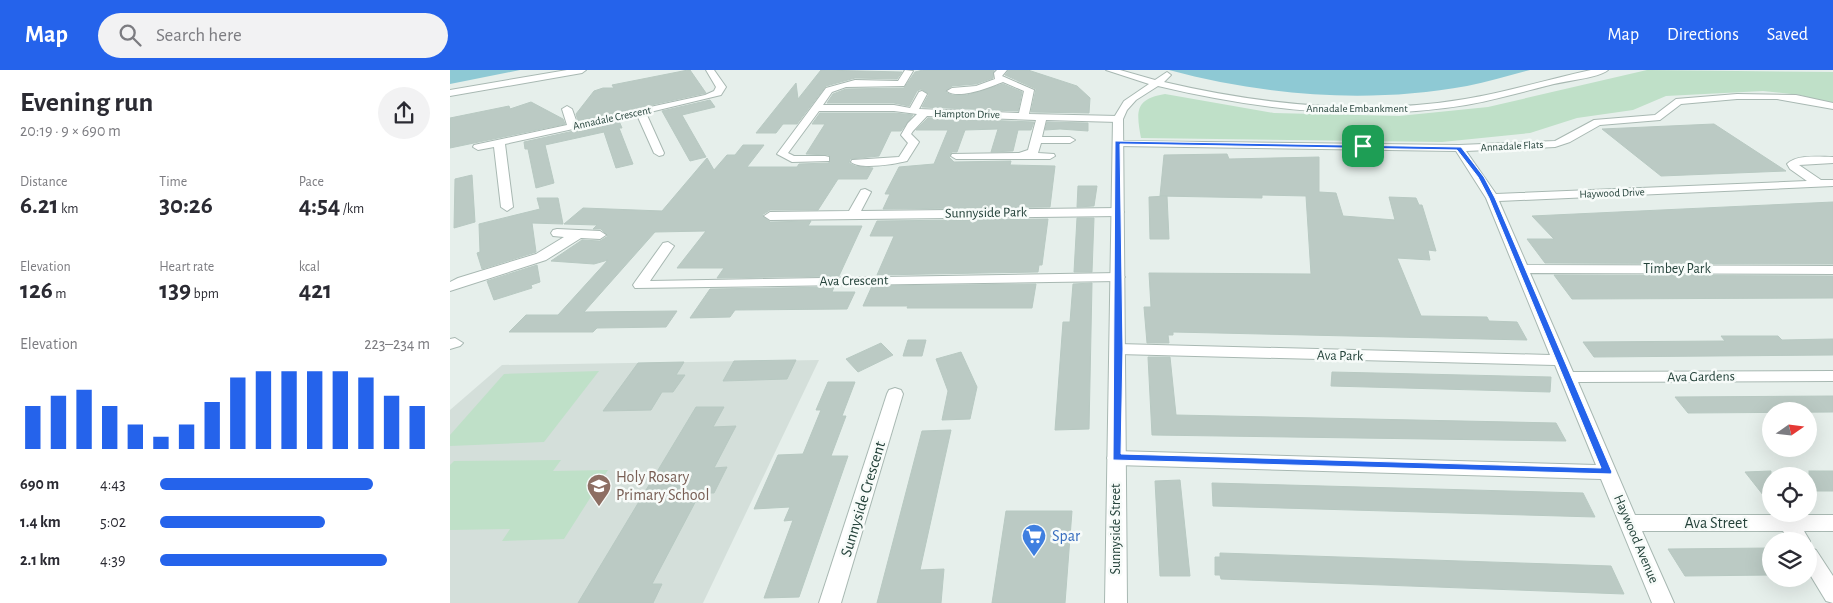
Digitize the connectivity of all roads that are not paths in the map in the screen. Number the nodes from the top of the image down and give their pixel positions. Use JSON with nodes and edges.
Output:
{"nodes":[{"id":1,"x":582,"y":70,"type":"edge"},
{"id":2,"x":710,"y":70,"type":"edge"},
{"id":3,"x":1110,"y":70,"type":"edge"},
{"id":4,"x":1604,"y":70,"type":"edge"},
{"id":5,"x":909,"y":71,"type":"edge"},
{"id":6,"x":847,"y":72,"type":"dead end"},
{"id":7,"x":1171,"y":73,"type":"edge"},
{"id":8,"x":1003,"y":75,"type":"edge"},
{"id":9,"x":1133,"y":77,"type":"junction"},
{"id":10,"x":1156,"y":84,"type":"junction"},
{"id":11,"x":844,"y":85,"type":"junction"},
{"id":12,"x":1178,"y":88,"type":"junction"},
{"id":13,"x":952,"y":91,"type":"dead end"},
{"id":14,"x":450,"y":93,"type":"edge"},
{"id":15,"x":922,"y":94,"type":"dead end"},
{"id":16,"x":1137,"y":94,"type":"junction"},
{"id":17,"x":1833,"y":106,"type":"edge"},
{"id":18,"x":816,"y":108,"type":"junction"},
{"id":19,"x":567,"y":109,"type":"dead end"},
{"id":20,"x":914,"y":110,"type":"junction"},
{"id":21,"x":640,"y":112,"type":"junction"},
{"id":22,"x":925,"y":113,"type":"junction"},
{"id":23,"x":1024,"y":115,"type":"junction"},
{"id":24,"x":1042,"y":117,"type":"junction"},
{"id":25,"x":1118,"y":119,"type":"junction"},
{"id":26,"x":572,"y":126,"type":"junction"},
{"id":27,"x":1038,"y":140,"type":"junction"},
{"id":28,"x":1070,"y":140,"type":"dead end"},
{"id":29,"x":500,"y":142,"type":"junction"},
{"id":30,"x":1117,"y":143,"type":"junction"},
{"id":31,"x":478,"y":147,"type":"dead end"},
{"id":32,"x":1459,"y":148,"type":"junction"},
{"id":33,"x":659,"y":153,"type":"dead end"},
{"id":34,"x":956,"y":156,"type":"dead end"},
{"id":35,"x":1020,"y":156,"type":"junction"},
{"id":36,"x":1050,"y":156,"type":"dead end"},
{"id":37,"x":825,"y":159,"type":"dead end"},
{"id":38,"x":1833,"y":160,"type":"edge"},
{"id":39,"x":856,"y":162,"type":"dead end"},
{"id":40,"x":1818,"y":183,"type":"junction"},
{"id":41,"x":1833,"y":183,"type":"edge"},
{"id":42,"x":865,"y":192,"type":"dead end"},
{"id":43,"x":1492,"y":198,"type":"junction"},
{"id":44,"x":507,"y":207,"type":"dead end"},
{"id":45,"x":1118,"y":212,"type":"junction"},
{"id":46,"x":853,"y":215,"type":"junction"},
{"id":47,"x":770,"y":216,"type":"dead end"},
{"id":48,"x":558,"y":233,"type":"dead end"},
{"id":49,"x":578,"y":234,"type":"junction"},
{"id":50,"x":600,"y":235,"type":"dead end"},
{"id":51,"x":668,"y":246,"type":"dead end"},
{"id":52,"x":1522,"y":269,"type":"junction"},
{"id":53,"x":1833,"y":270,"type":"edge"},
{"id":54,"x":1118,"y":277,"type":"junction"},
{"id":55,"x":450,"y":287,"type":"edge"},
{"id":56,"x":1118,"y":349,"type":"junction"},
{"id":57,"x":1561,"y":360,"type":"junction"},
{"id":58,"x":1833,"y":376,"type":"edge"},
{"id":59,"x":1569,"y":377,"type":"junction"},
{"id":60,"x":895,"y":394,"type":"dead end"},
{"id":61,"x":1116,"y":458,"type":"junction"},
{"id":62,"x":1607,"y":472,"type":"junction"},
{"id":63,"x":1833,"y":522,"type":"edge"},
{"id":64,"x":1629,"y":523,"type":"junction"},
{"id":65,"x":1788,"y":523,"type":"junction"},
{"id":66,"x":1794,"y":532,"type":"edge"},
{"id":67,"x":1817,"y":569,"type":"edge"},
{"id":68,"x":1833,"y":594,"type":"edge"},
{"id":69,"x":830,"y":603,"type":"edge"},
{"id":70,"x":1116,"y":603,"type":"edge"},
{"id":71,"x":1663,"y":603,"type":"edge"}],
"edges":[{"from":1,"to":14,"type":"street"},
{"from":2,"to":21,"type":"street","name":"Annadale Crescent"},
{"from":3,"to":9,"type":"street","name":"Annadale Embankment"},
{"from":4,"to":12,"type":"street","name":"Annadale Embankment"},
{"from":5,"to":11,"type":"street"},
{"from":6,"to":11,"type":"street"},
{"from":7,"to":9,"type":"street"},
{"from":7,"to":10,"type":"street","name":"Sunnyside Street"},
{"from":7,"to":12,"type":"street"},
{"from":8,"to":13,"type":"street"},
{"from":8,"to":23,"type":"street"},
{"from":9,"to":10,"type":"street","name":"Annadale Embankment"},
{"from":9,"to":16,"type":"street"},
{"from":10,"to":12,"type":"street","name":"Annadale Embankment"},
{"from":10,"to":16,"type":"street","name":"Sunnyside Street"},
{"from":11,"to":18,"type":"street"},
{"from":15,"to":20,"type":"street"},
{"from":16,"to":25,"type":"street","name":"Sunnyside Street"},
{"from":17,"to":32,"type":"street","name":"Annadale Flats"},
{"from":18,"to":20,"type":"street","name":"Hampton Drive"},
{"from":18,"to":37,"type":"street"},
{"from":19,"to":26,"type":"street"},
{"from":20,"to":22,"type":"street","name":"Hampton Drive"},
{"from":21,"to":26,"type":"street","name":"Annadale Crescent"},
{"from":21,"to":33,"type":"street"},
{"from":22,"to":23,"type":"street","name":"Hampton Drive"},
{"from":22,"to":39,"type":"street"},
{"from":23,"to":24,"type":"street","name":"Hampton Drive"},
{"from":24,"to":25,"type":"street","name":"Hampton Drive"},
{"from":24,"to":27,"type":"street"},
{"from":25,"to":30,"type":"street","name":"Sunnyside Street"},
{"from":26,"to":29,"type":"street","name":"Annadale Crescent"},
{"from":27,"to":28,"type":"street"},
{"from":27,"to":35,"type":"street"},
{"from":29,"to":31,"type":"street","name":"Annadale Crescent"},
{"from":29,"to":44,"type":"street"},
{"from":30,"to":32,"type":"street","name":"Annadale Flats"},
{"from":30,"to":45,"type":"street","name":"Sunnyside Street"},
{"from":32,"to":43,"type":"street","name":"Haywood Avenue"},
{"from":34,"to":35,"type":"street"},
{"from":35,"to":36,"type":"street"},
{"from":38,"to":40,"type":"street"},
{"from":40,"to":41,"type":"street"},
{"from":40,"to":43,"type":"street","name":"Haywood Drive"},
{"from":42,"to":46,"type":"street"},
{"from":43,"to":52,"type":"street","name":"Haywood Avenue"},
{"from":45,"to":46,"type":"street","name":"Sunnyside Park"},
{"from":45,"to":54,"type":"street","name":"Sunnyside Street"},
{"from":46,"to":47,"type":"street","name":"Sunnyside Park"},
{"from":48,"to":49,"type":"street"},
{"from":49,"to":50,"type":"street"},
{"from":49,"to":55,"type":"street"},
{"from":51,"to":54,"type":"street","name":"Ava Crescent"},
{"from":52,"to":53,"type":"street","name":"Timbey Park"},
{"from":52,"to":57,"type":"street","name":"Haywood Avenue"},
{"from":54,"to":56,"type":"street","name":"Sunnyside Street"},
{"from":56,"to":57,"type":"street","name":"Ava Park"},
{"from":56,"to":61,"type":"street","name":"Sunnyside Street"},
{"from":57,"to":59,"type":"street","name":"Haywood Avenue"},
{"from":58,"to":59,"type":"street","name":"Ava Gardens"},
{"from":59,"to":62,"type":"street","name":"Haywood Avenue"},
{"from":60,"to":69,"type":"street","name":"Sunnyside Crescent"},
{"from":61,"to":62,"type":"street"},
{"from":61,"to":70,"type":"street","name":"Sunnyside Street"},
{"from":62,"to":64,"type":"street","name":"Haywood Avenue"},
{"from":63,"to":65,"type":"street","name":"Ava Street"},
{"from":64,"to":65,"type":"street","name":"Ava Street"},
{"from":64,"to":71,"type":"street","name":"Haywood Avenue"},
{"from":65,"to":66,"type":"street"},
{"from":67,"to":68,"type":"street"}]}
